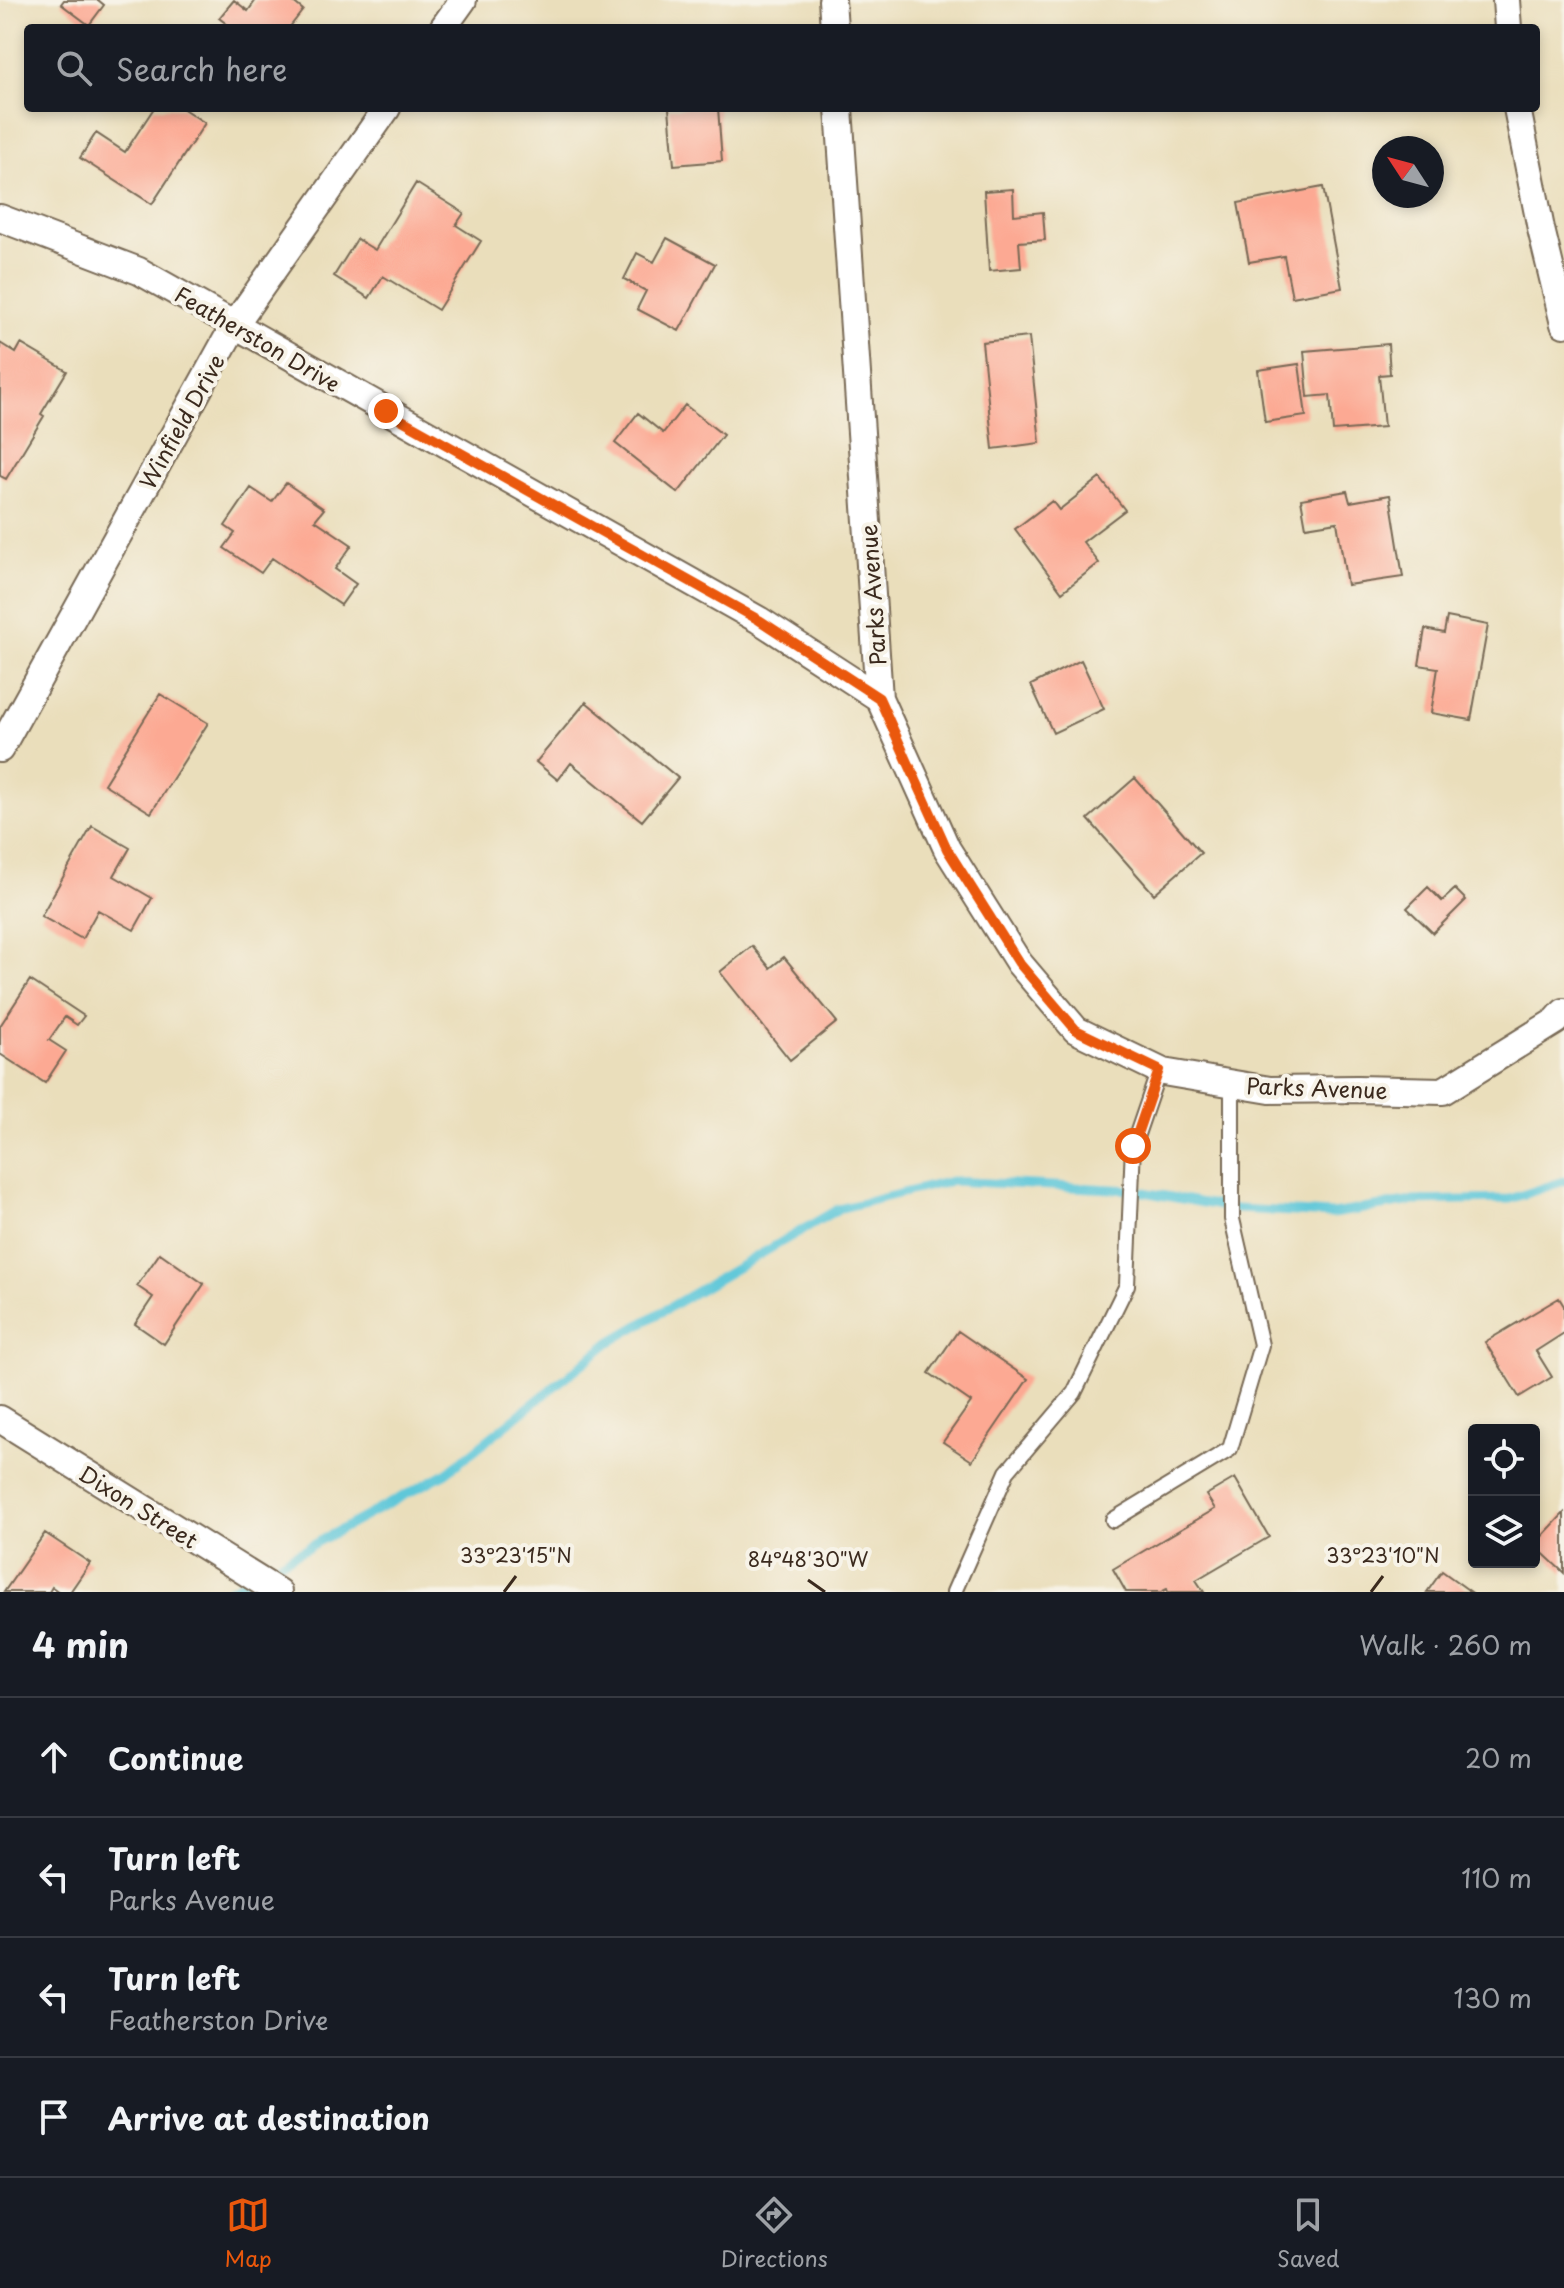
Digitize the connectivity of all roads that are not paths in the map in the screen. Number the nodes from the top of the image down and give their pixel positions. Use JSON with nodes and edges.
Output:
{"nodes":[{"id":1,"x":463,"y":0,"type":"edge"},
{"id":2,"x":832,"y":0,"type":"edge"},
{"id":3,"x":1506,"y":0,"type":"edge"},
{"id":4,"x":446,"y":24,"type":"edge"},
{"id":5,"x":834,"y":24,"type":"edge"},
{"id":6,"x":1508,"y":24,"type":"edge"},
{"id":7,"x":384,"y":112,"type":"edge"},
{"id":8,"x":839,"y":112,"type":"edge"},
{"id":9,"x":1518,"y":112,"type":"edge"},
{"id":10,"x":0,"y":218,"type":"edge"},
{"id":11,"x":235,"y":324,"type":"junction"},
{"id":12,"x":1564,"y":324,"type":"edge"},
{"id":13,"x":879,"y":698,"type":"junction"},
{"id":14,"x":0,"y":749,"type":"edge"},
{"id":15,"x":1564,"y":1012,"type":"edge"},
{"id":16,"x":1159,"y":1070,"type":"junction"},
{"id":17,"x":1232,"y":1084,"type":"junction"},
{"id":18,"x":0,"y":1419,"type":"edge"},
{"id":19,"x":1113,"y":1520,"type":"dead end"},
{"id":20,"x":278,"y":1592,"type":"edge"},
{"id":21,"x":954,"y":1592,"type":"edge"}],
"edges":[{"from":1,"to":4,"type":"street"},
{"from":2,"to":5,"type":"street"},
{"from":3,"to":6,"type":"street"},
{"from":7,"to":11,"type":"street","name":"Winfield Drive"},
{"from":8,"to":13,"type":"street","name":"Parks Avenue"},
{"from":9,"to":12,"type":"street"},
{"from":10,"to":11,"type":"street","name":"Featherston Drive"},
{"from":11,"to":13,"type":"street","name":"Featherston Drive"},
{"from":11,"to":14,"type":"street","name":"Winfield Drive"},
{"from":13,"to":16,"type":"street","name":"Parks Avenue"},
{"from":15,"to":17,"type":"street","name":"Parks Avenue"},
{"from":16,"to":17,"type":"street","name":"Parks Avenue"},
{"from":16,"to":21,"type":"lane"},
{"from":17,"to":19,"type":"lane"},
{"from":18,"to":20,"type":"street","name":"Dixon Street"}]}
